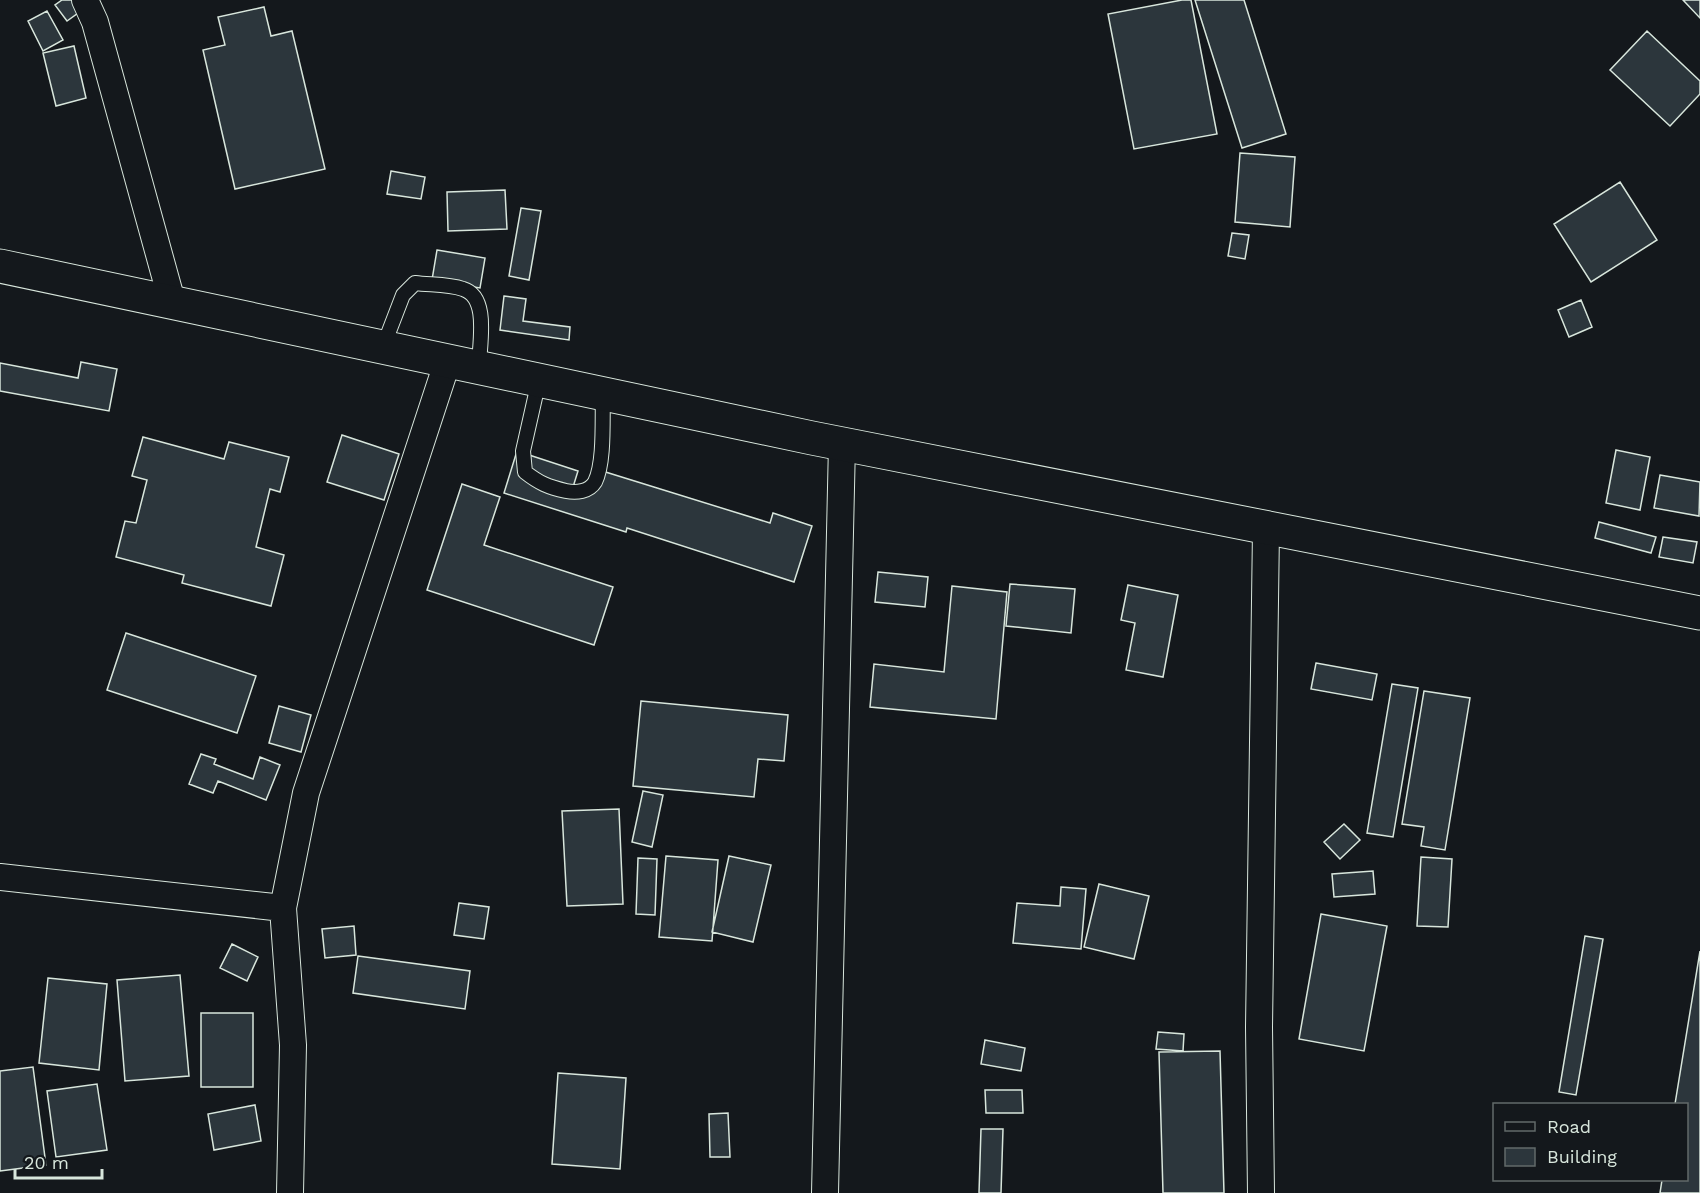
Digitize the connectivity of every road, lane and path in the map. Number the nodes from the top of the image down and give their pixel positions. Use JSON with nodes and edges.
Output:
{"nodes":[{"id":1,"x":85,"y":0,"type":"edge"},
{"id":2,"x":0,"y":266,"type":"edge"},
{"id":3,"x":173,"y":305,"type":"junction"},
{"id":4,"x":383,"y":347,"type":"junction"},
{"id":5,"x":463,"y":364,"type":"junction"},
{"id":6,"x":539,"y":380,"type":"junction"},
{"id":7,"x":603,"y":394,"type":"junction"},
{"id":8,"x":842,"y":444,"type":"junction"},
{"id":9,"x":1266,"y":530,"type":"junction"},
{"id":10,"x":1700,"y":613,"type":"edge"},
{"id":11,"x":0,"y":877,"type":"edge"},
{"id":12,"x":284,"y":908,"type":"junction"},
{"id":13,"x":290,"y":1193,"type":"edge"},
{"id":14,"x":825,"y":1193,"type":"edge"},
{"id":15,"x":1262,"y":1193,"type":"edge"}],
"edges":[{"from":1,"to":3,"type":"street"},
{"from":2,"to":3,"type":"main road"},
{"from":3,"to":4,"type":"main road"},
{"from":4,"to":5,"type":"main road"},
{"from":4,"to":5,"type":"lane"},
{"from":5,"to":6,"type":"main road"},
{"from":5,"to":12,"type":"street"},
{"from":6,"to":7,"type":"main road"},
{"from":6,"to":7,"type":"lane"},
{"from":7,"to":8,"type":"main road"},
{"from":8,"to":9,"type":"main road"},
{"from":8,"to":14,"type":"street"},
{"from":9,"to":10,"type":"main road"},
{"from":9,"to":15,"type":"street"},
{"from":11,"to":12,"type":"street"},
{"from":12,"to":13,"type":"street"}]}
